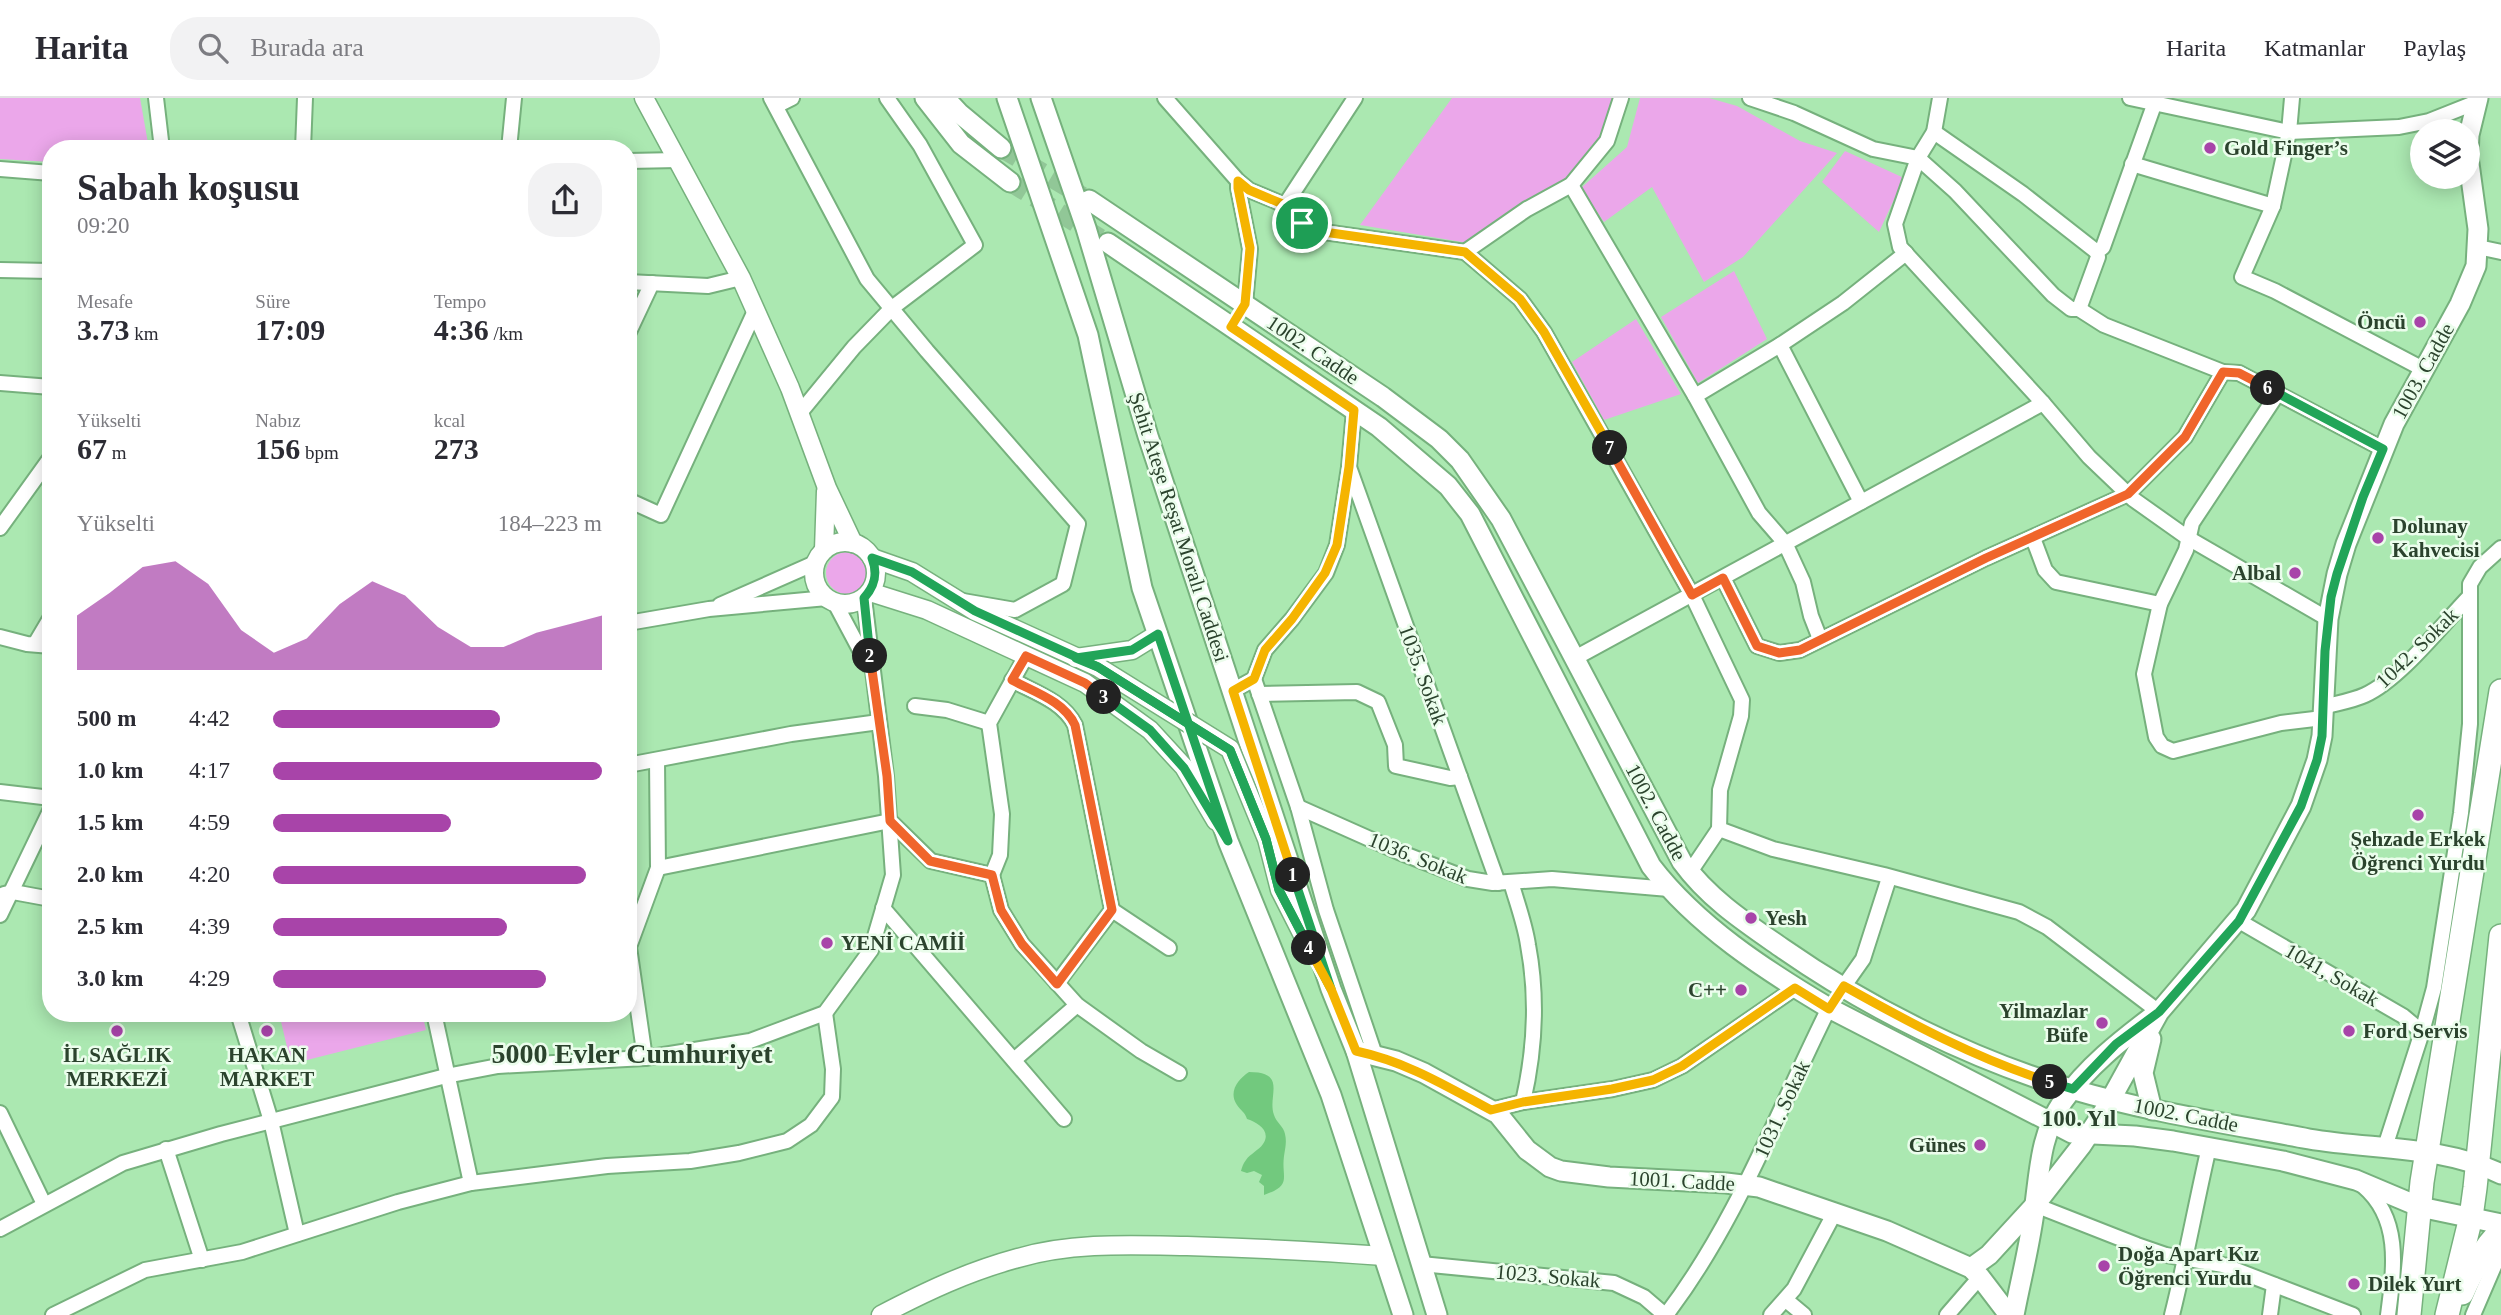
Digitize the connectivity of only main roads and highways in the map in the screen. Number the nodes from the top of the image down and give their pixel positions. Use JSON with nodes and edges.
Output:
{"nodes":[{"id":1,"x":925,"y":98,"type":"edge"},
{"id":2,"x":945,"y":98,"type":"edge"},
{"id":3,"x":1007,"y":98,"type":"edge"},
{"id":4,"x":1041,"y":98,"type":"edge"},
{"id":5,"x":2477,"y":100,"type":"edge"},
{"id":6,"x":1001,"y":148,"type":"tunnel mouth"},
{"id":7,"x":1010,"y":182,"type":"tunnel mouth"},
{"id":8,"x":1089,"y":200,"type":"tunnel mouth"},
{"id":9,"x":1108,"y":243,"type":"tunnel mouth"},
{"id":10,"x":1245,"y":304,"type":"junction"},
{"id":11,"x":1231,"y":327,"type":"junction"},
{"id":12,"x":1368,"y":387,"type":"junction"},
{"id":13,"x":1354,"y":410,"type":"junction"},
{"id":14,"x":1575,"y":658,"type":"junction"},
{"id":15,"x":1551,"y":671,"type":"junction"},
{"id":16,"x":2501,"y":691,"type":"edge"},
{"id":17,"x":1690,"y":872,"type":"junction"},
{"id":18,"x":1669,"y":889,"type":"junction"},
{"id":19,"x":2501,"y":936,"type":"edge"},
{"id":20,"x":2499,"y":982,"type":"edge"},
{"id":21,"x":1844,"y":986,"type":"junction"},
{"id":22,"x":1829,"y":1009,"type":"junction"},
{"id":23,"x":2159,"y":1012,"type":"junction"},
{"id":24,"x":1365,"y":1053,"type":"junction"},
{"id":25,"x":2073,"y":1089,"type":"junction"},
{"id":26,"x":2110,"y":1099,"type":"junction"},
{"id":27,"x":2152,"y":1110,"type":"junction"},
{"id":28,"x":2052,"y":1124,"type":"junction"},
{"id":29,"x":2089,"y":1134,"type":"junction"},
{"id":30,"x":2427,"y":1152,"type":"junction"},
{"id":31,"x":2478,"y":1165,"type":"junction"},
{"id":32,"x":2501,"y":1174,"type":"edge"},
{"id":33,"x":2035,"y":1205,"type":"junction"},
{"id":34,"x":2430,"y":1209,"type":"junction"},
{"id":35,"x":2471,"y":1217,"type":"junction"},
{"id":36,"x":2501,"y":1224,"type":"edge"},
{"id":37,"x":2501,"y":1231,"type":"edge"},
{"id":38,"x":1976,"y":1273,"type":"junction"},
{"id":39,"x":1403,"y":1315,"type":"edge"},
{"id":40,"x":1437,"y":1315,"type":"edge"},
{"id":41,"x":2012,"y":1315,"type":"edge"},
{"id":42,"x":2409,"y":1315,"type":"edge"},
{"id":43,"x":2450,"y":1315,"type":"edge"}],
"edges":[{"from":1,"to":7,"type":"main road"},
{"from":2,"to":6,"type":"main road"},
{"from":3,"to":39,"type":"main road"},
{"from":4,"to":24,"type":"main road","name":"Şehit Ateşe Reşat Moralı Caddesi"},
{"from":5,"to":23,"type":"main road","name":"1003. Cadde"},
{"from":8,"to":10,"type":"main road","name":"1002. Cadde"},
{"from":9,"to":11,"type":"main road","name":"1002. Cadde"},
{"from":10,"to":11,"type":"main road"},
{"from":10,"to":12,"type":"main road","name":"1002. Cadde"},
{"from":11,"to":13,"type":"main road","name":"1002. Cadde"},
{"from":12,"to":13,"type":"main road"},
{"from":12,"to":14,"type":"main road","name":"1002. Cadde"},
{"from":13,"to":15,"type":"main road","name":"1002. Cadde"},
{"from":14,"to":15,"type":"main road"},
{"from":14,"to":17,"type":"main road","name":"1002. Cadde"},
{"from":15,"to":18,"type":"main road","name":"1002. Cadde"},
{"from":16,"to":30,"type":"highway"},
{"from":17,"to":18,"type":"main road"},
{"from":17,"to":21,"type":"main road","name":"1002. Cadde"},
{"from":18,"to":22,"type":"main road","name":"1002. Cadde"},
{"from":19,"to":20,"type":"highway"},
{"from":20,"to":31,"type":"highway"},
{"from":21,"to":22,"type":"main road"},
{"from":21,"to":25,"type":"main road","name":"1002. Cadde"},
{"from":22,"to":28,"type":"main road","name":"1002. Cadde"},
{"from":23,"to":25,"type":"main road","name":"1003. Cadde"},
{"from":23,"to":26,"type":"main road","name":"1003. Cadde"},
{"from":23,"to":27,"type":"main road"},
{"from":24,"to":38,"type":"main road","name":"1001. Cadde"},
{"from":24,"to":40,"type":"main road","name":"Şehit Ateşe Reşat Moralı Caddesi"},
{"from":25,"to":26,"type":"main road","name":"1002. Cadde"},
{"from":25,"to":28,"type":"main road","name":"1003. Cadde"},
{"from":26,"to":27,"type":"main road","name":"1002. Cadde"},
{"from":26,"to":29,"type":"main road","name":"1003. Cadde"},
{"from":27,"to":30,"type":"main road","name":"1002. Cadde"},
{"from":28,"to":29,"type":"main road","name":"1002. Cadde"},
{"from":28,"to":33,"type":"main road","name":"1003. Cadde"},
{"from":29,"to":33,"type":"main road","name":"1003. Cadde"},
{"from":29,"to":34,"type":"main road","name":"1002. Cadde"},
{"from":30,"to":31,"type":"main road","name":"1002. Cadde"},
{"from":30,"to":34,"type":"highway"},
{"from":31,"to":32,"type":"main road","name":"1002. Cadde"},
{"from":31,"to":35,"type":"highway"},
{"from":33,"to":38,"type":"main road"},
{"from":33,"to":41,"type":"main road","name":"1003. Cadde"},
{"from":34,"to":35,"type":"main road","name":"1002. Cadde"},
{"from":34,"to":42,"type":"highway"},
{"from":35,"to":36,"type":"main road","name":"1002. Cadde"},
{"from":35,"to":43,"type":"highway"},
{"from":37,"to":43,"type":"highway"},
{"from":38,"to":41,"type":"main road","name":"1001. Cadde"}]}
